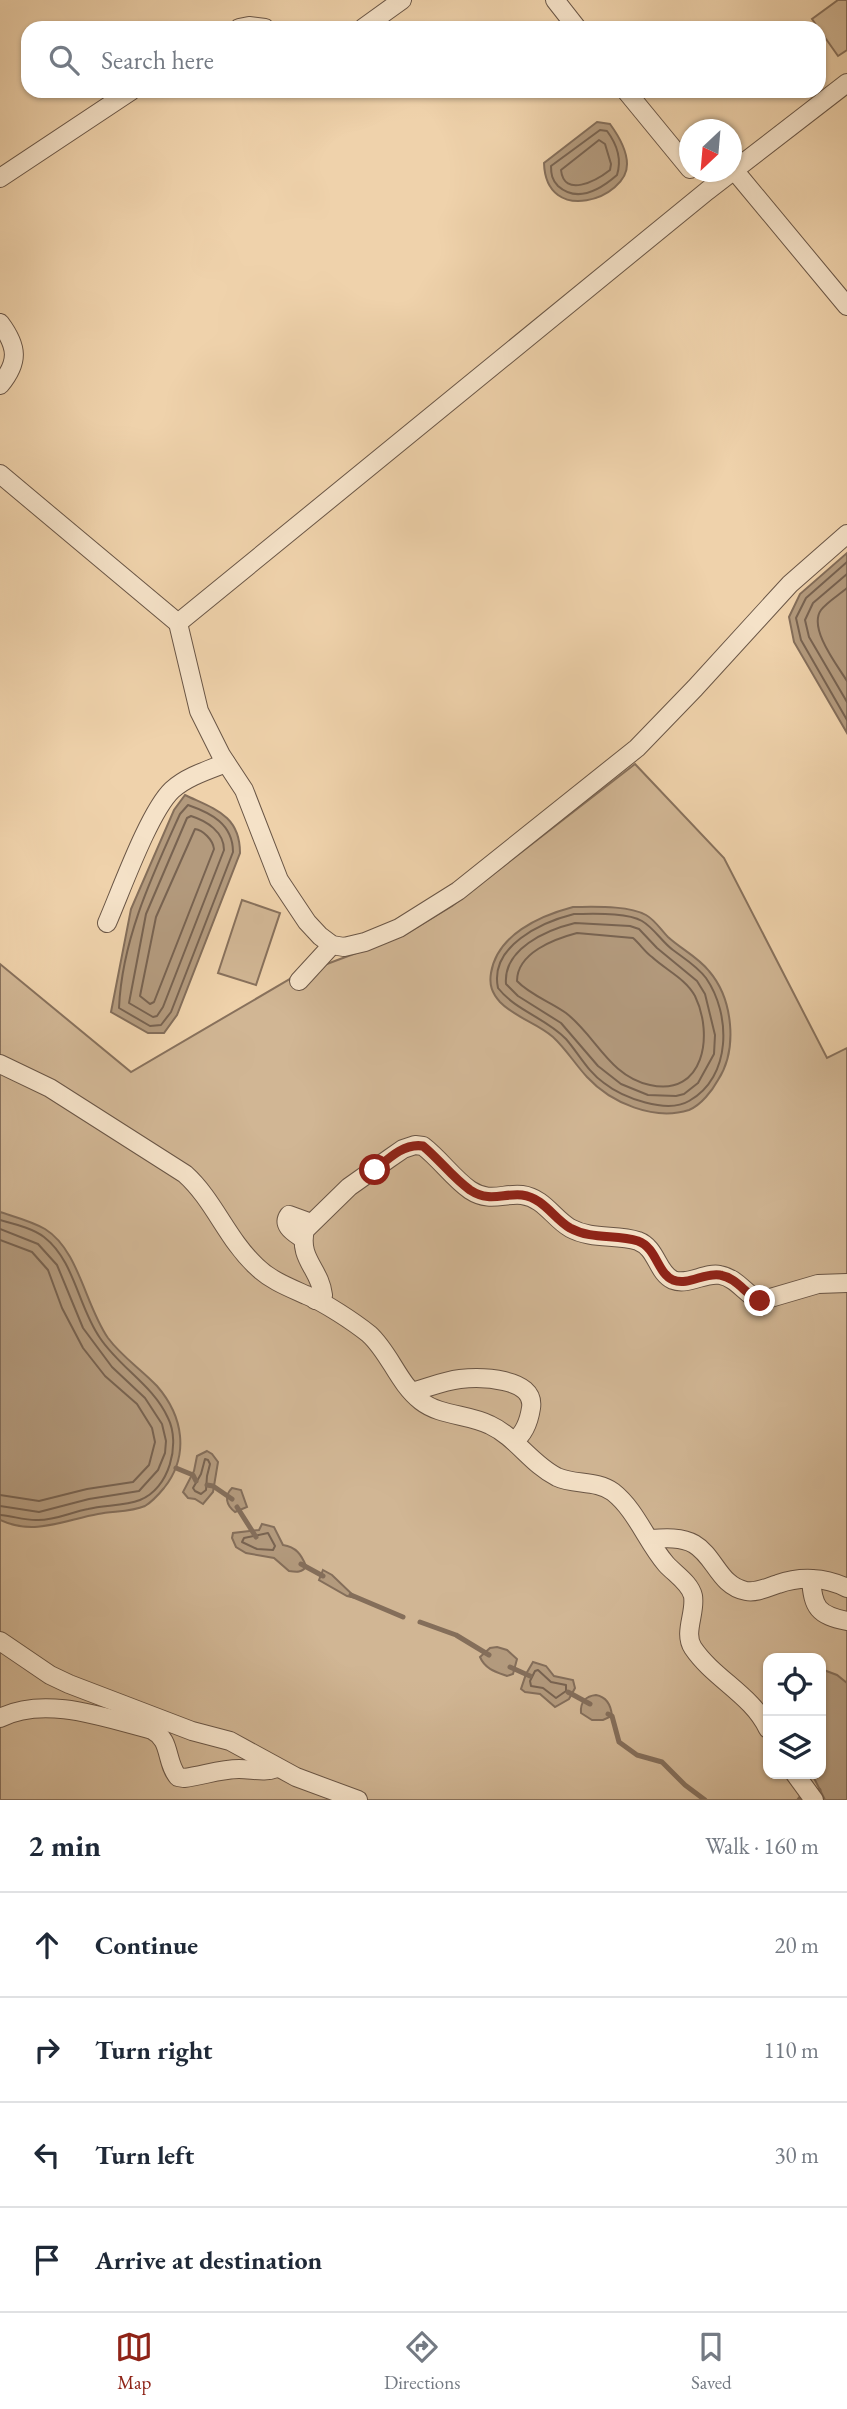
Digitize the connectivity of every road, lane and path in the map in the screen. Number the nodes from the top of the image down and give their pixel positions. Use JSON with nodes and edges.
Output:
{"nodes":[{"id":1,"x":402,"y":0,"type":"edge"},
{"id":2,"x":555,"y":0,"type":"edge"},
{"id":3,"x":373,"y":21,"type":"edge"},
{"id":4,"x":572,"y":21,"type":"edge"},
{"id":5,"x":847,"y":83,"type":"edge"},
{"id":6,"x":120,"y":98,"type":"edge"},
{"id":7,"x":632,"y":98,"type":"edge"},
{"id":8,"x":679,"y":156,"type":"edge"},
{"id":9,"x":742,"y":164,"type":"edge"},
{"id":10,"x":0,"y":178,"type":"edge"},
{"id":11,"x":742,"y":180,"type":"edge"},
{"id":12,"x":700,"y":182,"type":"edge"},
{"id":13,"x":719,"y":182,"type":"edge"},
{"id":14,"x":707,"y":191,"type":"junction"},
{"id":15,"x":847,"y":306,"type":"edge"},
{"id":16,"x":0,"y":323,"type":"edge"},
{"id":17,"x":0,"y":385,"type":"edge"},
{"id":18,"x":0,"y":474,"type":"edge"},
{"id":19,"x":847,"y":534,"type":"edge"},
{"id":20,"x":178,"y":623,"type":"junction"},
{"id":21,"x":226,"y":763,"type":"junction"},
{"id":22,"x":107,"y":923,"type":"dead end"},
{"id":23,"x":332,"y":944,"type":"junction"},
{"id":24,"x":299,"y":981,"type":"dead end"},
{"id":25,"x":0,"y":1064,"type":"edge"},
{"id":26,"x":847,"y":1283,"type":"edge"},
{"id":27,"x":315,"y":1300,"type":"junction"},
{"id":28,"x":412,"y":1392,"type":"junction"},
{"id":29,"x":513,"y":1441,"type":"junction"},
{"id":30,"x":651,"y":1539,"type":"junction"},
{"id":31,"x":811,"y":1579,"type":"junction"},
{"id":32,"x":847,"y":1588,"type":"edge"},
{"id":33,"x":847,"y":1621,"type":"edge"},
{"id":34,"x":0,"y":1641,"type":"edge"},
{"id":35,"x":0,"y":1718,"type":"edge"},
{"id":36,"x":763,"y":1722,"type":"edge"},
{"id":37,"x":277,"y":1768,"type":"junction"},
{"id":38,"x":800,"y":1779,"type":"edge"},
{"id":39,"x":325,"y":1795,"type":"edge"},
{"id":40,"x":358,"y":1800,"type":"edge"},
{"id":41,"x":814,"y":1800,"type":"edge"}],
"edges":[{"from":1,"to":3,"type":"street"},
{"from":2,"to":4,"type":"street"},
{"from":5,"to":9,"type":"street"},
{"from":6,"to":10,"type":"street"},
{"from":7,"to":8,"type":"street"},
{"from":11,"to":15,"type":"street"},
{"from":12,"to":14,"type":"street"},
{"from":13,"to":14,"type":"street"},
{"from":14,"to":20,"type":"street"},
{"from":16,"to":17,"type":"street"},
{"from":18,"to":20,"type":"street"},
{"from":19,"to":23,"type":"street"},
{"from":20,"to":21,"type":"street"},
{"from":21,"to":22,"type":"street"},
{"from":21,"to":23,"type":"street"},
{"from":23,"to":24,"type":"street"},
{"from":25,"to":27,"type":"street"},
{"from":26,"to":27,"type":"street"},
{"from":27,"to":28,"type":"street"},
{"from":28,"to":29,"type":"street"},
{"from":28,"to":29,"type":"street"},
{"from":29,"to":30,"type":"street"},
{"from":30,"to":31,"type":"street"},
{"from":30,"to":36,"type":"street"},
{"from":31,"to":32,"type":"street"},
{"from":31,"to":33,"type":"street"},
{"from":34,"to":37,"type":"street"},
{"from":35,"to":37,"type":"street"},
{"from":37,"to":39,"type":"street"},
{"from":38,"to":41,"type":"street"},
{"from":39,"to":40,"type":"street"}]}
